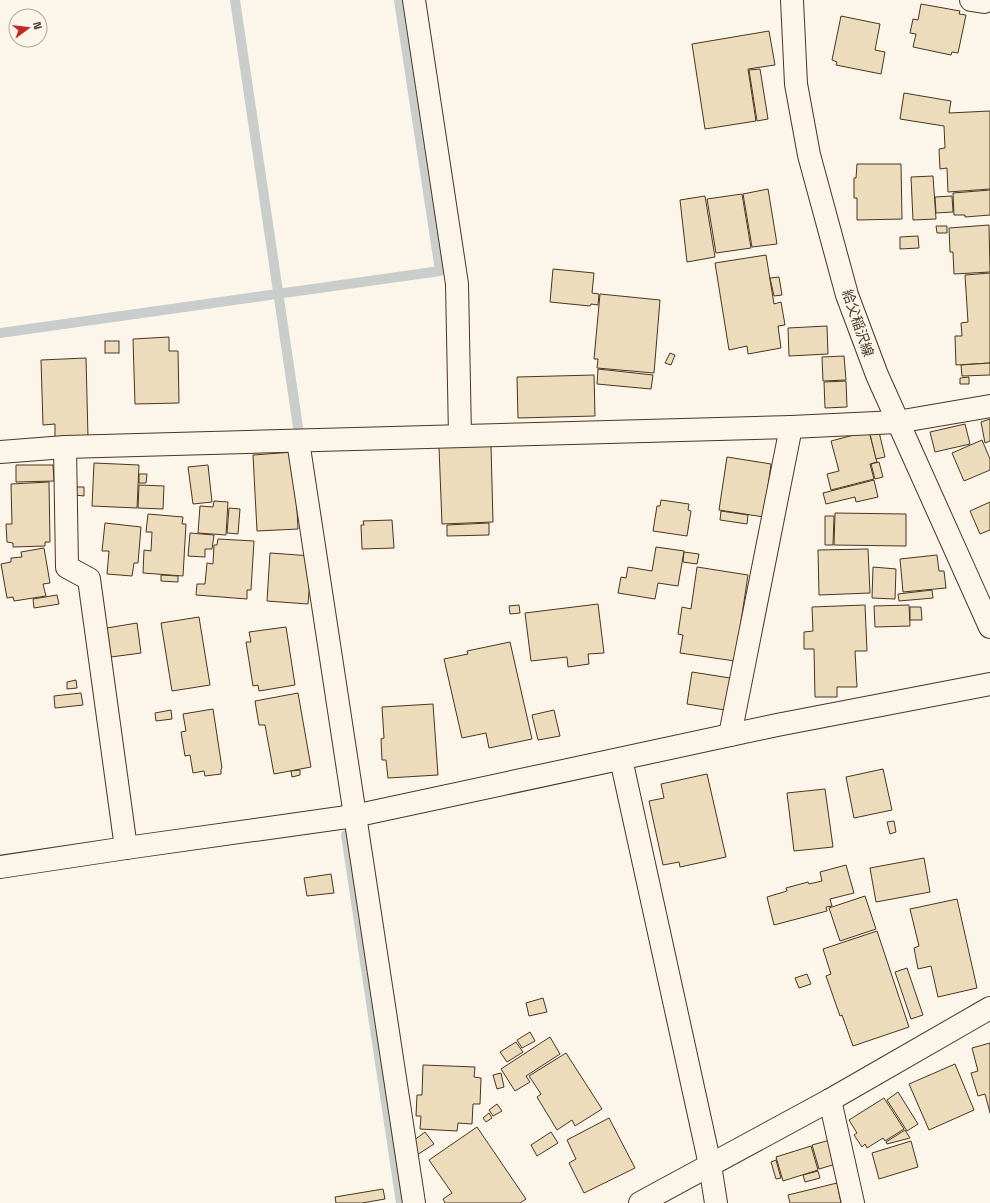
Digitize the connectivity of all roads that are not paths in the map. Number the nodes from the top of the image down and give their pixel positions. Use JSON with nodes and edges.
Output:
{"nodes":[{"id":1,"x":414,"y":0,"type":"edge"},
{"id":2,"x":792,"y":0,"type":"edge"},
{"id":3,"x":971,"y":0,"type":"edge"},
{"id":4,"x":985,"y":0,"type":"edge"},
{"id":5,"x":990,"y":406,"type":"edge"},
{"id":6,"x":897,"y":422,"type":"junction"},
{"id":7,"x":791,"y":427,"type":"junction"},
{"id":8,"x":460,"y":436,"type":"junction"},
{"id":9,"x":298,"y":441,"type":"junction"},
{"id":10,"x":65,"y":447,"type":"junction"},
{"id":11,"x":0,"y":452,"type":"edge"},
{"id":12,"x":990,"y":627,"type":"edge"},
{"id":13,"x":990,"y":684,"type":"edge"},
{"id":14,"x":730,"y":735,"type":"junction"},
{"id":15,"x":621,"y":759,"type":"junction"},
{"id":16,"x":354,"y":816,"type":"junction"},
{"id":17,"x":126,"y":848,"type":"junction"},
{"id":18,"x":0,"y":867,"type":"edge"},
{"id":19,"x":990,"y":1008,"type":"edge"},
{"id":20,"x":830,"y":1100,"type":"junction"},
{"id":21,"x":710,"y":1165,"type":"junction"},
{"id":22,"x":414,"y":1203,"type":"edge"},
{"id":23,"x":640,"y":1203,"type":"edge"},
{"id":24,"x":716,"y":1203,"type":"edge"},
{"id":25,"x":853,"y":1203,"type":"edge"}],
"edges":[{"from":1,"to":8,"type":"street"},
{"from":2,"to":6,"type":"street","name":"給父稲沢線"},
{"from":3,"to":4,"type":"street"},
{"from":5,"to":6,"type":"street"},
{"from":6,"to":7,"type":"street"},
{"from":6,"to":12,"type":"street","name":"給父稲沢線"},
{"from":7,"to":8,"type":"street"},
{"from":7,"to":14,"type":"street"},
{"from":8,"to":9,"type":"street"},
{"from":9,"to":10,"type":"street"},
{"from":9,"to":16,"type":"street"},
{"from":10,"to":11,"type":"street"},
{"from":10,"to":17,"type":"street"},
{"from":13,"to":14,"type":"street"},
{"from":14,"to":15,"type":"street"},
{"from":15,"to":16,"type":"street"},
{"from":15,"to":21,"type":"street"},
{"from":16,"to":17,"type":"street"},
{"from":16,"to":22,"type":"street"},
{"from":17,"to":18,"type":"street"},
{"from":19,"to":20,"type":"street"},
{"from":20,"to":21,"type":"street"},
{"from":20,"to":25,"type":"street"},
{"from":21,"to":23,"type":"street"},
{"from":21,"to":24,"type":"street"}]}
